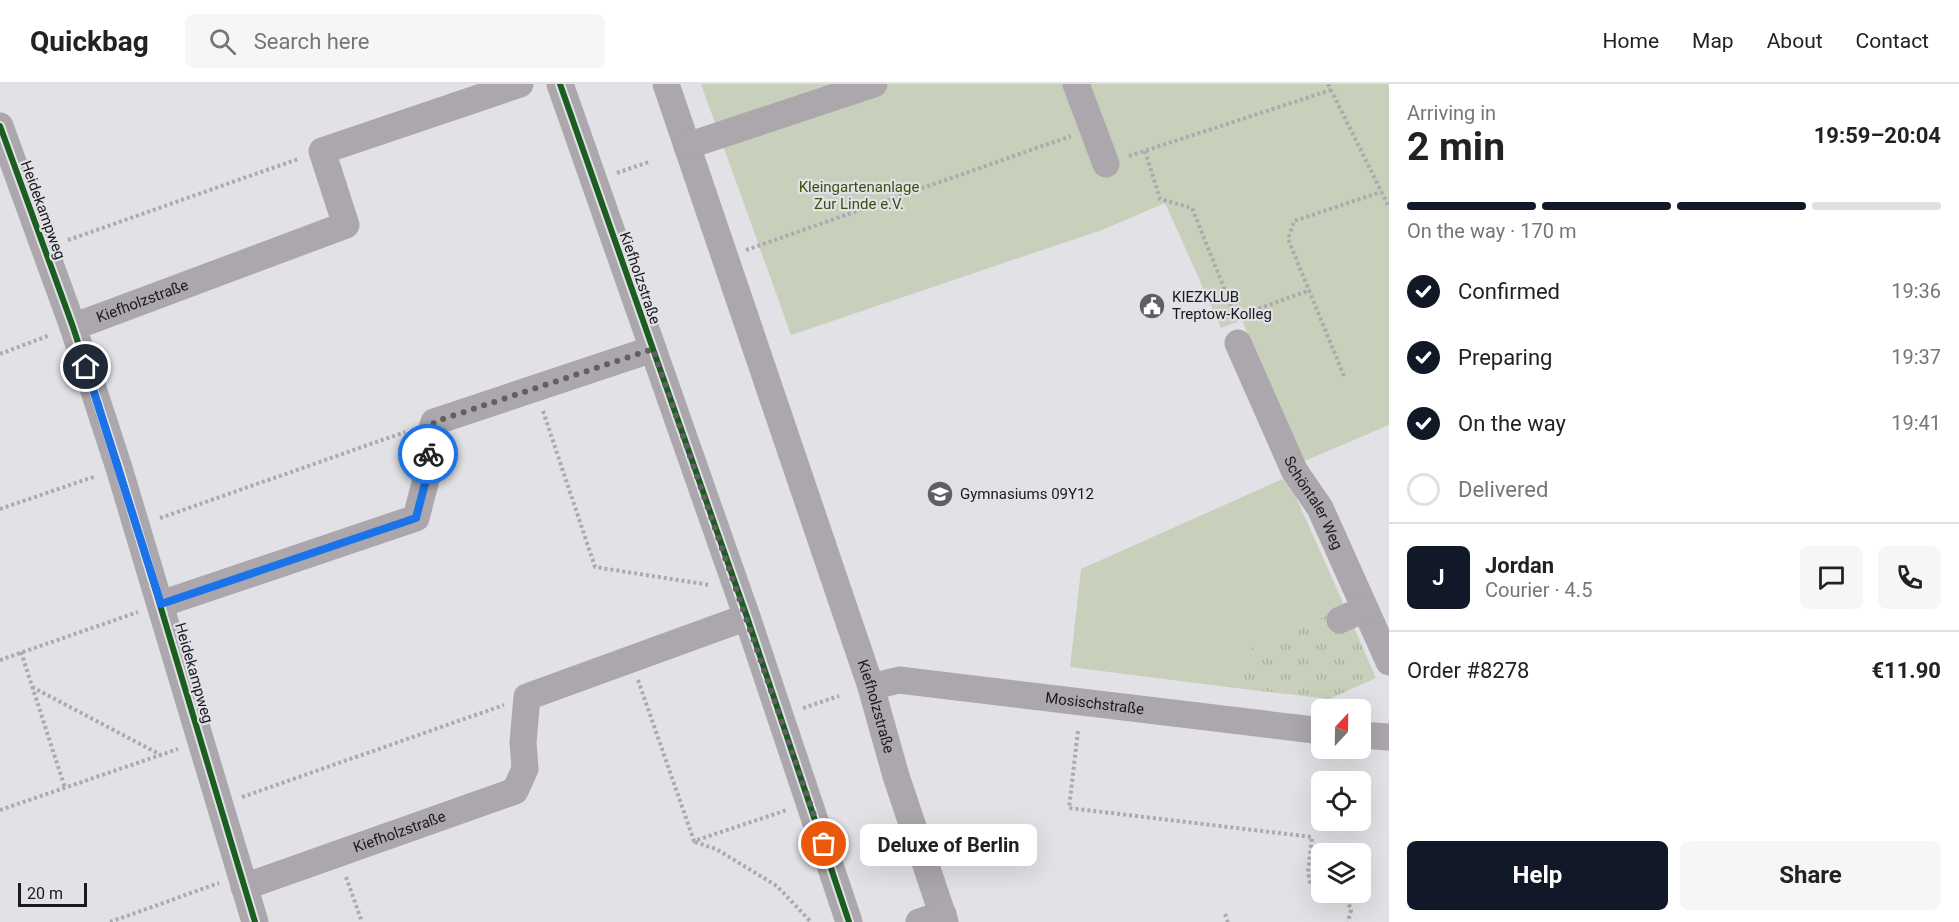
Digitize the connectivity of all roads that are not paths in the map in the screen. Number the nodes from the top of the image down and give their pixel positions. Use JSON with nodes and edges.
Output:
{"nodes":[{"id":1,"x":520,"y":84,"type":"edge"},
{"id":2,"x":560,"y":84,"type":"edge"},
{"id":3,"x":666,"y":84,"type":"edge"},
{"id":4,"x":874,"y":84,"type":"edge"},
{"id":5,"x":1076,"y":84,"type":"edge"},
{"id":6,"x":0,"y":126,"type":"edge"},
{"id":7,"x":687,"y":146,"type":"junction"},
{"id":8,"x":1106,"y":164,"type":"road end"},
{"id":9,"x":73,"y":327,"type":"junction"},
{"id":10,"x":1237,"y":330,"type":"road end"},
{"id":11,"x":653,"y":349,"type":"junction"},
{"id":12,"x":161,"y":604,"type":"junction"},
{"id":13,"x":1365,"y":609,"type":"junction"},
{"id":14,"x":747,"y":617,"type":"junction"},
{"id":15,"x":1340,"y":620,"type":"dead end"},
{"id":16,"x":1389,"y":662,"type":"edge"},
{"id":17,"x":871,"y":687,"type":"junction"},
{"id":18,"x":1311,"y":730,"type":"edge"},
{"id":19,"x":1371,"y":736,"type":"edge"},
{"id":20,"x":1389,"y":737,"type":"edge"},
{"id":21,"x":234,"y":884,"type":"junction"},
{"id":22,"x":936,"y":920,"type":"edge"},
{"id":23,"x":255,"y":922,"type":"edge"},
{"id":24,"x":849,"y":922,"type":"edge"}],
"edges":[{"from":1,"to":9,"type":"street","name":"Kiefholzstraße"},
{"from":2,"to":11,"type":"street","name":"Kiefholzstraße"},
{"from":3,"to":7,"type":"street","name":"Kiefholzstraße"},
{"from":4,"to":7,"type":"street"},
{"from":5,"to":8,"type":"street"},
{"from":6,"to":9,"type":"street","name":"Heidekampweg"},
{"from":7,"to":17,"type":"street","name":"Kiefholzstraße"},
{"from":9,"to":12,"type":"street","name":"Heidekampweg"},
{"from":10,"to":13,"type":"street","name":"Schöntaler Weg"},
{"from":11,"to":12,"type":"street"},
{"from":11,"to":14,"type":"street","name":"Kiefholzstraße"},
{"from":12,"to":21,"type":"street","name":"Heidekampweg"},
{"from":13,"to":15,"type":"street"},
{"from":13,"to":16,"type":"street","name":"Schöntaler Weg"},
{"from":14,"to":21,"type":"street","name":"Kiefholzstraße"},
{"from":14,"to":24,"type":"street","name":"Kiefholzstraße"},
{"from":17,"to":18,"type":"street","name":"Mosischstraße"},
{"from":17,"to":22,"type":"street","name":"Kiefholzstraße"},
{"from":19,"to":20,"type":"street"},
{"from":21,"to":23,"type":"street","name":"Heidekampweg"}]}
